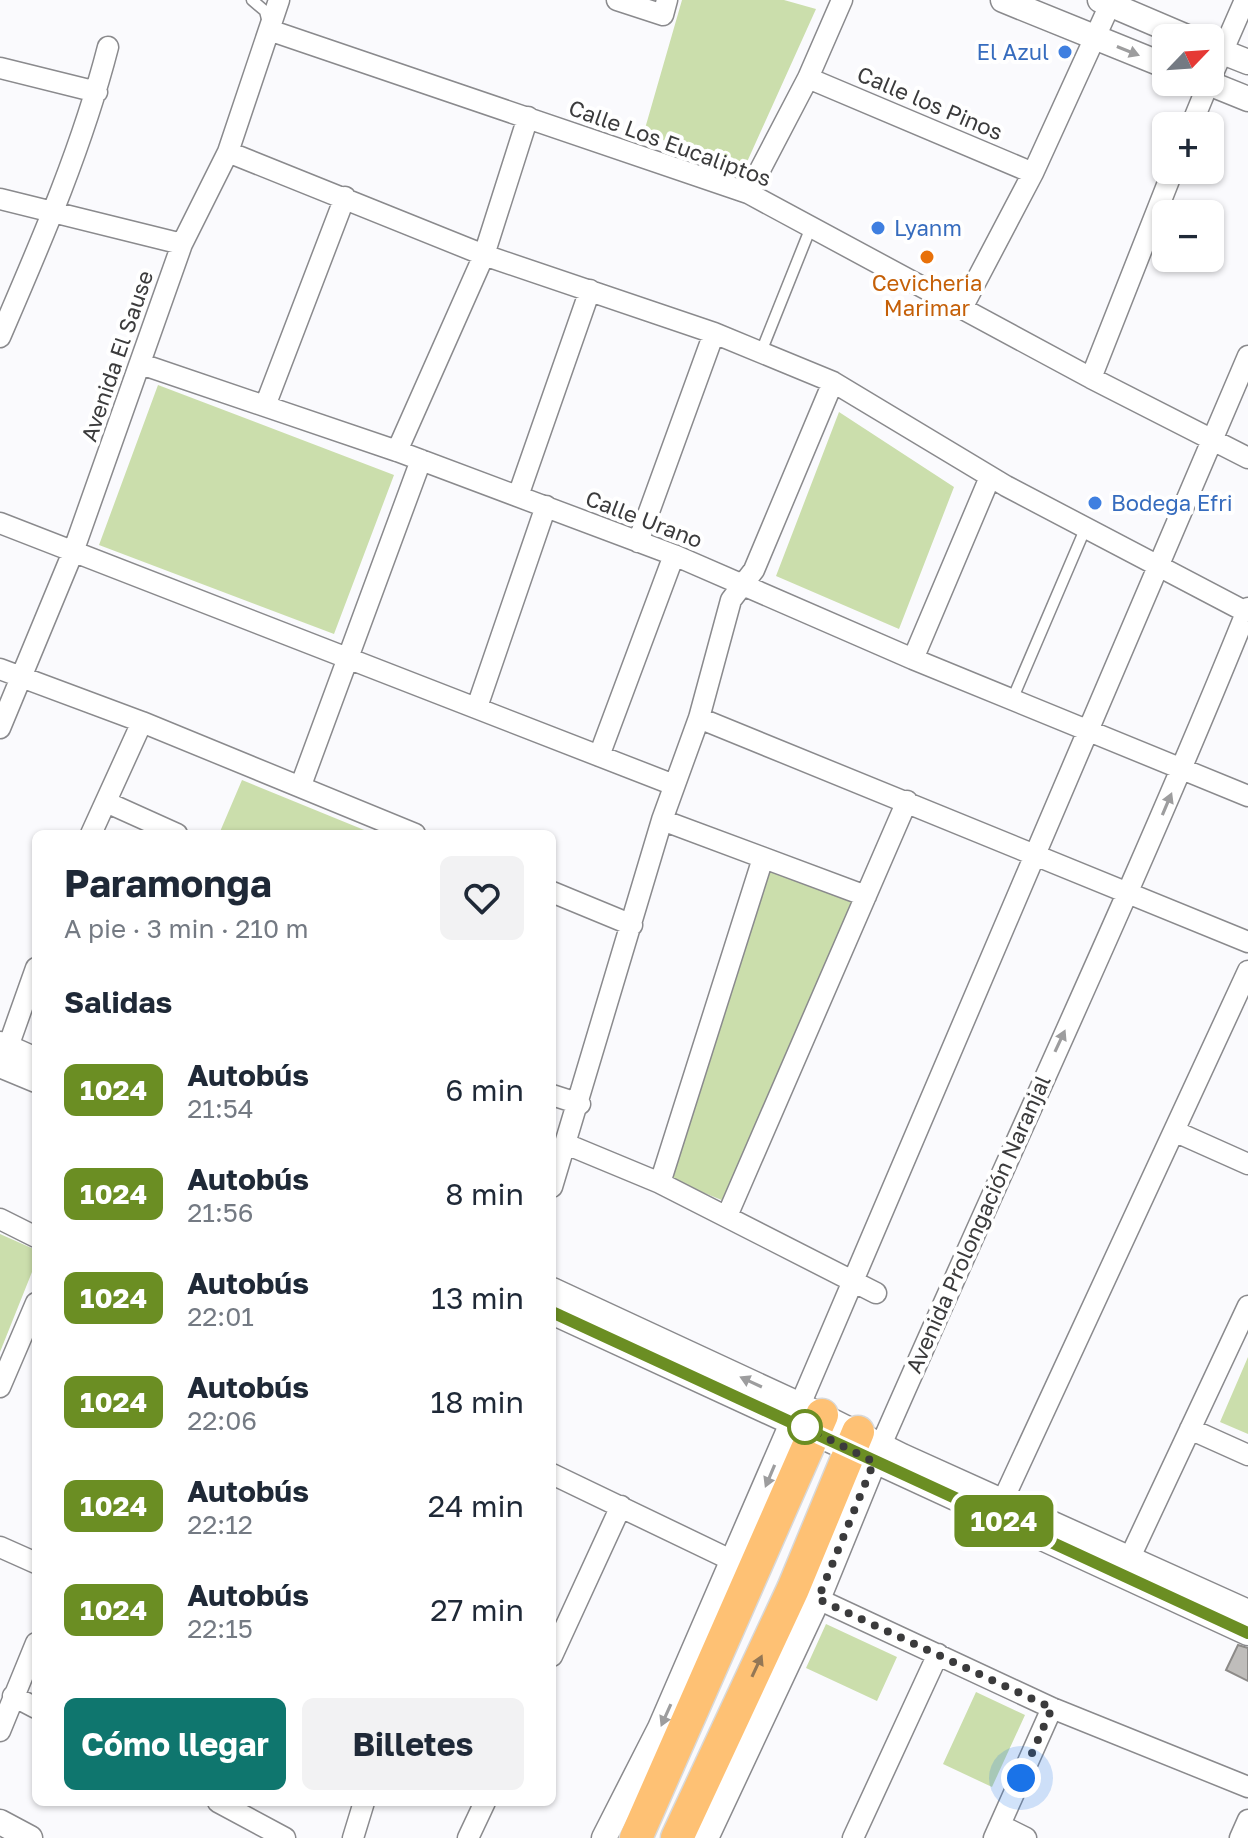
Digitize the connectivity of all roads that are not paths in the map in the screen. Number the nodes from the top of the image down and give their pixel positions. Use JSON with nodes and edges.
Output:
{"nodes":[{"id":1,"x":252,"y":0,"type":"edge"},
{"id":2,"x":279,"y":0,"type":"edge"},
{"id":3,"x":617,"y":0,"type":"edge"},
{"id":4,"x":842,"y":0,"type":"edge"},
{"id":5,"x":1003,"y":0,"type":"edge"},
{"id":6,"x":1245,"y":0,"type":"edge"},
{"id":7,"x":1108,"y":1,"type":"edge"},
{"id":8,"x":665,"y":8,"type":"edge"},
{"id":9,"x":1158,"y":24,"type":"edge"},
{"id":10,"x":269,"y":30,"type":"junction"},
{"id":11,"x":1095,"y":37,"type":"junction"},
{"id":12,"x":1224,"y":39,"type":"edge"},
{"id":13,"x":1248,"y":45,"type":"edge"},
{"id":14,"x":1224,"y":46,"type":"edge"},
{"id":15,"x":108,"y":47,"type":"dead end"},
{"id":16,"x":1224,"y":48,"type":"edge"},
{"id":17,"x":1152,"y":60,"type":"edge"},
{"id":18,"x":1248,"y":62,"type":"edge"},
{"id":19,"x":0,"y":68,"type":"edge"},
{"id":20,"x":808,"y":78,"type":"junction"},
{"id":21,"x":1224,"y":90,"type":"edge"},
{"id":22,"x":97,"y":92,"type":"junction"},
{"id":23,"x":1224,"y":94,"type":"edge"},
{"id":24,"x":1248,"y":99,"type":"edge"},
{"id":25,"x":1248,"y":109,"type":"edge"},
{"id":26,"x":528,"y":117,"type":"junction"},
{"id":27,"x":228,"y":152,"type":"junction"},
{"id":28,"x":1033,"y":173,"type":"junction"},
{"id":29,"x":1167,"y":184,"type":"edge"},
{"id":30,"x":748,"y":193,"type":"junction"},
{"id":31,"x":345,"y":197,"type":"junction"},
{"id":32,"x":0,"y":199,"type":"edge"},
{"id":33,"x":54,"y":212,"type":"junction"},
{"id":34,"x":811,"y":227,"type":"junction"},
{"id":35,"x":182,"y":244,"type":"junction"},
{"id":36,"x":484,"y":255,"type":"junction"},
{"id":37,"x":590,"y":290,"type":"junction"},
{"id":38,"x":962,"y":308,"type":"junction"},
{"id":39,"x":714,"y":333,"type":"junction"},
{"id":40,"x":0,"y":337,"type":"edge"},
{"id":41,"x":761,"y":352,"type":"junction"},
{"id":42,"x":1248,"y":356,"type":"edge"},
{"id":43,"x":141,"y":364,"type":"junction"},
{"id":44,"x":1091,"y":378,"type":"junction"},
{"id":45,"x":833,"y":382,"type":"junction"},
{"id":46,"x":265,"y":406,"type":"junction"},
{"id":47,"x":1211,"y":438,"type":"junction"},
{"id":48,"x":397,"y":451,"type":"junction"},
{"id":49,"x":1247,"y":458,"type":"edge"},
{"id":50,"x":421,"y":460,"type":"junction"},
{"id":51,"x":990,"y":477,"type":"junction"},
{"id":52,"x":518,"y":496,"type":"junction"},
{"id":53,"x":546,"y":506,"type":"junction"},
{"id":54,"x":0,"y":523,"type":"edge"},
{"id":55,"x":1086,"y":527,"type":"junction"},
{"id":56,"x":638,"y":542,"type":"junction"},
{"id":57,"x":73,"y":552,"type":"junction"},
{"id":58,"x":674,"y":555,"type":"junction"},
{"id":59,"x":1157,"y":566,"type":"junction"},
{"id":60,"x":744,"y":584,"type":"junction"},
{"id":61,"x":1247,"y":610,"type":"edge"},
{"id":62,"x":345,"y":658,"type":"junction"},
{"id":63,"x":913,"y":659,"type":"junction"},
{"id":64,"x":0,"y":669,"type":"edge"},
{"id":65,"x":21,"y":677,"type":"junction"},
{"id":66,"x":1012,"y":700,"type":"junction"},
{"id":67,"x":477,"y":707,"type":"junction"},
{"id":68,"x":699,"y":718,"type":"junction"},
{"id":69,"x":142,"y":722,"type":"junction"},
{"id":70,"x":0,"y":728,"type":"edge"},
{"id":71,"x":1088,"y":729,"type":"junction"},
{"id":72,"x":599,"y":756,"type":"junction"},
{"id":73,"x":1181,"y":769,"type":"junction"},
{"id":74,"x":301,"y":785,"type":"junction"},
{"id":75,"x":674,"y":785,"type":"junction"},
{"id":76,"x":1248,"y":796,"type":"edge"},
{"id":77,"x":907,"y":801,"type":"junction"},
{"id":78,"x":106,"y":802,"type":"junction"},
{"id":79,"x":662,"y":820,"type":"junction"},
{"id":80,"x":93,"y":830,"type":"edge"},
{"id":81,"x":168,"y":830,"type":"edge"},
{"id":82,"x":406,"y":830,"type":"edge"},
{"id":83,"x":1035,"y":852,"type":"junction"},
{"id":84,"x":763,"y":858,"type":"junction"},
{"id":85,"x":1129,"y":893,"type":"junction"},
{"id":86,"x":556,"y":894,"type":"edge"},
{"id":87,"x":866,"y":896,"type":"junction"},
{"id":88,"x":632,"y":925,"type":"junction"},
{"id":89,"x":1248,"y":942,"type":"edge"},
{"id":90,"x":1248,"y":971,"type":"edge"},
{"id":91,"x":32,"y":978,"type":"edge"},
{"id":92,"x":3,"y":1052,"type":"edge"},
{"id":93,"x":32,"y":1059,"type":"edge"},
{"id":94,"x":32,"y":1077,"type":"edge"},
{"id":95,"x":556,"y":1096,"type":"edge"},
{"id":96,"x":580,"y":1104,"type":"junction"},
{"id":97,"x":1174,"y":1131,"type":"junction"},
{"id":98,"x":566,"y":1144,"type":"junction"},
{"id":99,"x":1248,"y":1164,"type":"edge"},
{"id":100,"x":556,"y":1175,"type":"edge"},
{"id":101,"x":660,"y":1183,"type":"junction"},
{"id":102,"x":727,"y":1216,"type":"junction"},
{"id":103,"x":0,"y":1219,"type":"edge"},
{"id":104,"x":32,"y":1235,"type":"edge"},
{"id":105,"x":853,"y":1281,"type":"junction"},
{"id":106,"x":556,"y":1292,"type":"edge"},
{"id":107,"x":876,"y":1293,"type":"dead end"},
{"id":108,"x":1248,"y":1306,"type":"edge"},
{"id":109,"x":32,"y":1312,"type":"edge"},
{"id":110,"x":556,"y":1314,"type":"edge"},
{"id":111,"x":0,"y":1387,"type":"edge"},
{"id":112,"x":807,"y":1418,"type":"junction"},
{"id":113,"x":1190,"y":1429,"type":"junction"},
{"id":114,"x":866,"y":1447,"type":"junction"},
{"id":115,"x":1248,"y":1455,"type":"edge"},
{"id":116,"x":556,"y":1476,"type":"edge"},
{"id":117,"x":621,"y":1506,"type":"junction"},
{"id":118,"x":999,"y":1509,"type":"junction"},
{"id":119,"x":0,"y":1547,"type":"edge"},
{"id":120,"x":32,"y":1561,"type":"edge"},
{"id":121,"x":733,"y":1561,"type":"junction"},
{"id":122,"x":1126,"y":1566,"type":"junction"},
{"id":123,"x":818,"y":1599,"type":"junction"},
{"id":124,"x":1248,"y":1612,"type":"edge"},
{"id":125,"x":1248,"y":1633,"type":"edge"},
{"id":126,"x":556,"y":1647,"type":"edge"},
{"id":127,"x":32,"y":1652,"type":"edge"},
{"id":128,"x":938,"y":1654,"type":"junction"},
{"id":129,"x":13,"y":1696,"type":"junction"},
{"id":130,"x":32,"y":1706,"type":"edge"},
{"id":131,"x":1052,"y":1708,"type":"junction"},
{"id":132,"x":0,"y":1731,"type":"edge"},
{"id":133,"x":1248,"y":1787,"type":"edge"},
{"id":134,"x":226,"y":1806,"type":"edge"},
{"id":135,"x":363,"y":1806,"type":"edge"},
{"id":136,"x":483,"y":1806,"type":"edge"},
{"id":137,"x":1248,"y":1820,"type":"edge"},
{"id":138,"x":0,"y":1822,"type":"edge"},
{"id":139,"x":997,"y":1832,"type":"edge"},
{"id":140,"x":634,"y":1836,"type":"edge"},
{"id":141,"x":30,"y":1838,"type":"edge"},
{"id":142,"x":285,"y":1838,"type":"edge"},
{"id":143,"x":353,"y":1838,"type":"edge"},
{"id":144,"x":468,"y":1838,"type":"edge"},
{"id":145,"x":604,"y":1838,"type":"edge"},
{"id":146,"x":677,"y":1838,"type":"edge"},
{"id":147,"x":706,"y":1838,"type":"edge"},
{"id":148,"x":853,"y":1838,"type":"edge"},
{"id":149,"x":1026,"y":1838,"type":"edge"},
{"id":150,"x":1240,"y":1838,"type":"edge"}],
"edges":[{"from":1,"to":10,"type":"lane"},
{"from":2,"to":10,"type":"street","name":"Avenida El Sause"},
{"from":3,"to":8,"type":"street"},
{"from":4,"to":20,"type":"street"},
{"from":5,"to":11,"type":"street"},
{"from":6,"to":12,"type":"street"},
{"from":7,"to":9,"type":"street"},
{"from":7,"to":11,"type":"street"},
{"from":10,"to":26,"type":"street","name":"Calle Los Eucaliptos"},
{"from":10,"to":27,"type":"street","name":"Avenida El Sause"},
{"from":11,"to":17,"type":"street","one_way":true},
{"from":11,"to":28,"type":"street"},
{"from":13,"to":14,"type":"street"},
{"from":15,"to":22,"type":"street"},
{"from":16,"to":18,"type":"street"},
{"from":19,"to":22,"type":"street"},
{"from":20,"to":28,"type":"street","name":"Calle los Pinos"},
{"from":20,"to":30,"type":"street"},
{"from":21,"to":24,"type":"street"},
{"from":22,"to":33,"type":"street"},
{"from":23,"to":25,"type":"street"},
{"from":26,"to":30,"type":"street","name":"Calle Los Eucaliptos"},
{"from":26,"to":36,"type":"street"},
{"from":27,"to":31,"type":"street"},
{"from":27,"to":35,"type":"street","name":"Avenida El Sause"},
{"from":28,"to":38,"type":"street"},
{"from":29,"to":44,"type":"street"},
{"from":30,"to":34,"type":"street","name":"Calle Los Eucaliptos"},
{"from":31,"to":36,"type":"street"},
{"from":31,"to":46,"type":"street"},
{"from":32,"to":33,"type":"street"},
{"from":33,"to":35,"type":"street"},
{"from":33,"to":40,"type":"street"},
{"from":34,"to":38,"type":"street","name":"Calle Los Eucaliptos"},
{"from":34,"to":41,"type":"lane"},
{"from":35,"to":43,"type":"street","name":"Avenida El Sause"},
{"from":36,"to":37,"type":"street"},
{"from":36,"to":48,"type":"street"},
{"from":37,"to":39,"type":"street"},
{"from":37,"to":52,"type":"street"},
{"from":38,"to":44,"type":"street","name":"Calle Los Eucaliptos"},
{"from":39,"to":41,"type":"street"},
{"from":39,"to":56,"type":"street"},
{"from":41,"to":45,"type":"street"},
{"from":42,"to":47,"type":"street"},
{"from":43,"to":46,"type":"street","name":"Calle Urano"},
{"from":43,"to":57,"type":"street","name":"Avenida El Sause"},
{"from":44,"to":47,"type":"street","name":"Calle Los Eucaliptos"},
{"from":45,"to":51,"type":"street"},
{"from":45,"to":60,"type":"street"},
{"from":46,"to":48,"type":"street","name":"Calle Urano"},
{"from":47,"to":49,"type":"street","name":"Calle Los Eucaliptos"},
{"from":47,"to":59,"type":"street"},
{"from":48,"to":50,"type":"street","name":"Calle Urano"},
{"from":50,"to":52,"type":"street","name":"Calle Urano"},
{"from":50,"to":62,"type":"street"},
{"from":51,"to":55,"type":"street"},
{"from":51,"to":63,"type":"street"},
{"from":52,"to":53,"type":"street","name":"Calle Urano"},
{"from":53,"to":56,"type":"street","name":"Calle Urano"},
{"from":53,"to":67,"type":"street"},
{"from":54,"to":57,"type":"street"},
{"from":55,"to":59,"type":"street"},
{"from":55,"to":66,"type":"lane"},
{"from":56,"to":58,"type":"street","name":"Calle Urano"},
{"from":57,"to":62,"type":"street"},
{"from":57,"to":65,"type":"street","name":"Avenida El Sause"},
{"from":58,"to":60,"type":"street","name":"Calle Urano"},
{"from":58,"to":72,"type":"street"},
{"from":59,"to":61,"type":"street"},
{"from":59,"to":71,"type":"street"},
{"from":60,"to":63,"type":"street","name":"Calle Urano"},
{"from":60,"to":68,"type":"street"},
{"from":61,"to":73,"type":"street","name":"Avenida Prolongación Naranjal"},
{"from":62,"to":67,"type":"street"},
{"from":62,"to":74,"type":"street"},
{"from":63,"to":66,"type":"street","name":"Calle Urano"},
{"from":64,"to":65,"type":"street"},
{"from":65,"to":69,"type":"street"},
{"from":65,"to":70,"type":"street","name":"Avenida El Sause"},
{"from":66,"to":71,"type":"street","name":"Calle Urano"},
{"from":67,"to":72,"type":"street"},
{"from":68,"to":75,"type":"street"},
{"from":68,"to":77,"type":"street"},
{"from":69,"to":74,"type":"street"},
{"from":69,"to":78,"type":"street"},
{"from":71,"to":73,"type":"street","name":"Calle Urano"},
{"from":71,"to":83,"type":"street"},
{"from":72,"to":75,"type":"street"},
{"from":73,"to":76,"type":"street","name":"Calle Urano"},
{"from":85,"to":73,"type":"street","name":"Avenida Prolongación Naranjal","one_way":true},
{"from":74,"to":82,"type":"street"},
{"from":75,"to":79,"type":"street"},
{"from":77,"to":83,"type":"street"},
{"from":77,"to":87,"type":"street"},
{"from":78,"to":80,"type":"street"},
{"from":78,"to":81,"type":"street"},
{"from":79,"to":84,"type":"street"},
{"from":79,"to":88,"type":"street"},
{"from":83,"to":85,"type":"street"},
{"from":83,"to":105,"type":"street"},
{"from":84,"to":87,"type":"street"},
{"from":84,"to":101,"type":"street"},
{"from":85,"to":89,"type":"street"},
{"from":114,"to":85,"type":"street","name":"Avenida Prolongación Naranjal","one_way":true},
{"from":86,"to":88,"type":"street"},
{"from":87,"to":102,"type":"street"},
{"from":88,"to":96,"type":"street"},
{"from":90,"to":97,"type":"street"},
{"from":91,"to":92,"type":"street"},
{"from":92,"to":93,"type":"street"},
{"from":92,"to":94,"type":"street"},
{"from":95,"to":96,"type":"street"},
{"from":96,"to":98,"type":"street"},
{"from":97,"to":99,"type":"street"},
{"from":97,"to":118,"type":"street"},
{"from":98,"to":100,"type":"street"},
{"from":98,"to":101,"type":"street"},
{"from":101,"to":102,"type":"street"},
{"from":102,"to":105,"type":"street"},
{"from":103,"to":104,"type":"street"},
{"from":105,"to":107,"type":"street"},
{"from":105,"to":112,"type":"street"},
{"from":112,"to":106,"type":"street","one_way":true},
{"from":108,"to":113,"type":"street"},
{"from":109,"to":111,"type":"street"},
{"from":110,"to":112,"type":"street"},
{"from":112,"to":114,"type":"street"},
{"from":112,"to":121,"type":"street","one_way":true},
{"from":112,"to":140,"type":"main road"},
{"from":113,"to":115,"type":"street"},
{"from":113,"to":122,"type":"street"},
{"from":114,"to":118,"type":"street"},
{"from":114,"to":123,"type":"street","name":"Avenida Prolongación Naranjal"},
{"from":146,"to":114,"type":"main road","name":"Avenida Prolongación Naranjal","one_way":true},
{"from":116,"to":117,"type":"street"},
{"from":117,"to":121,"type":"street"},
{"from":117,"to":126,"type":"street"},
{"from":118,"to":122,"type":"street"},
{"from":119,"to":120,"type":"street"},
{"from":121,"to":145,"type":"street","one_way":true},
{"from":122,"to":124,"type":"street"},
{"from":122,"to":125,"type":"street"},
{"from":123,"to":128,"type":"street"},
{"from":123,"to":147,"type":"street","name":"Avenida Prolongación Naranjal"},
{"from":127,"to":129,"type":"street"},
{"from":128,"to":131,"type":"street"},
{"from":128,"to":148,"type":"street"},
{"from":129,"to":130,"type":"street"},
{"from":129,"to":132,"type":"street"},
{"from":131,"to":133,"type":"street"},
{"from":131,"to":139,"type":"street"},
{"from":134,"to":142,"type":"street"},
{"from":135,"to":143,"type":"street"},
{"from":136,"to":144,"type":"street"},
{"from":137,"to":150,"type":"street"},
{"from":138,"to":141,"type":"street"},
{"from":139,"to":149,"type":"street"}]}
